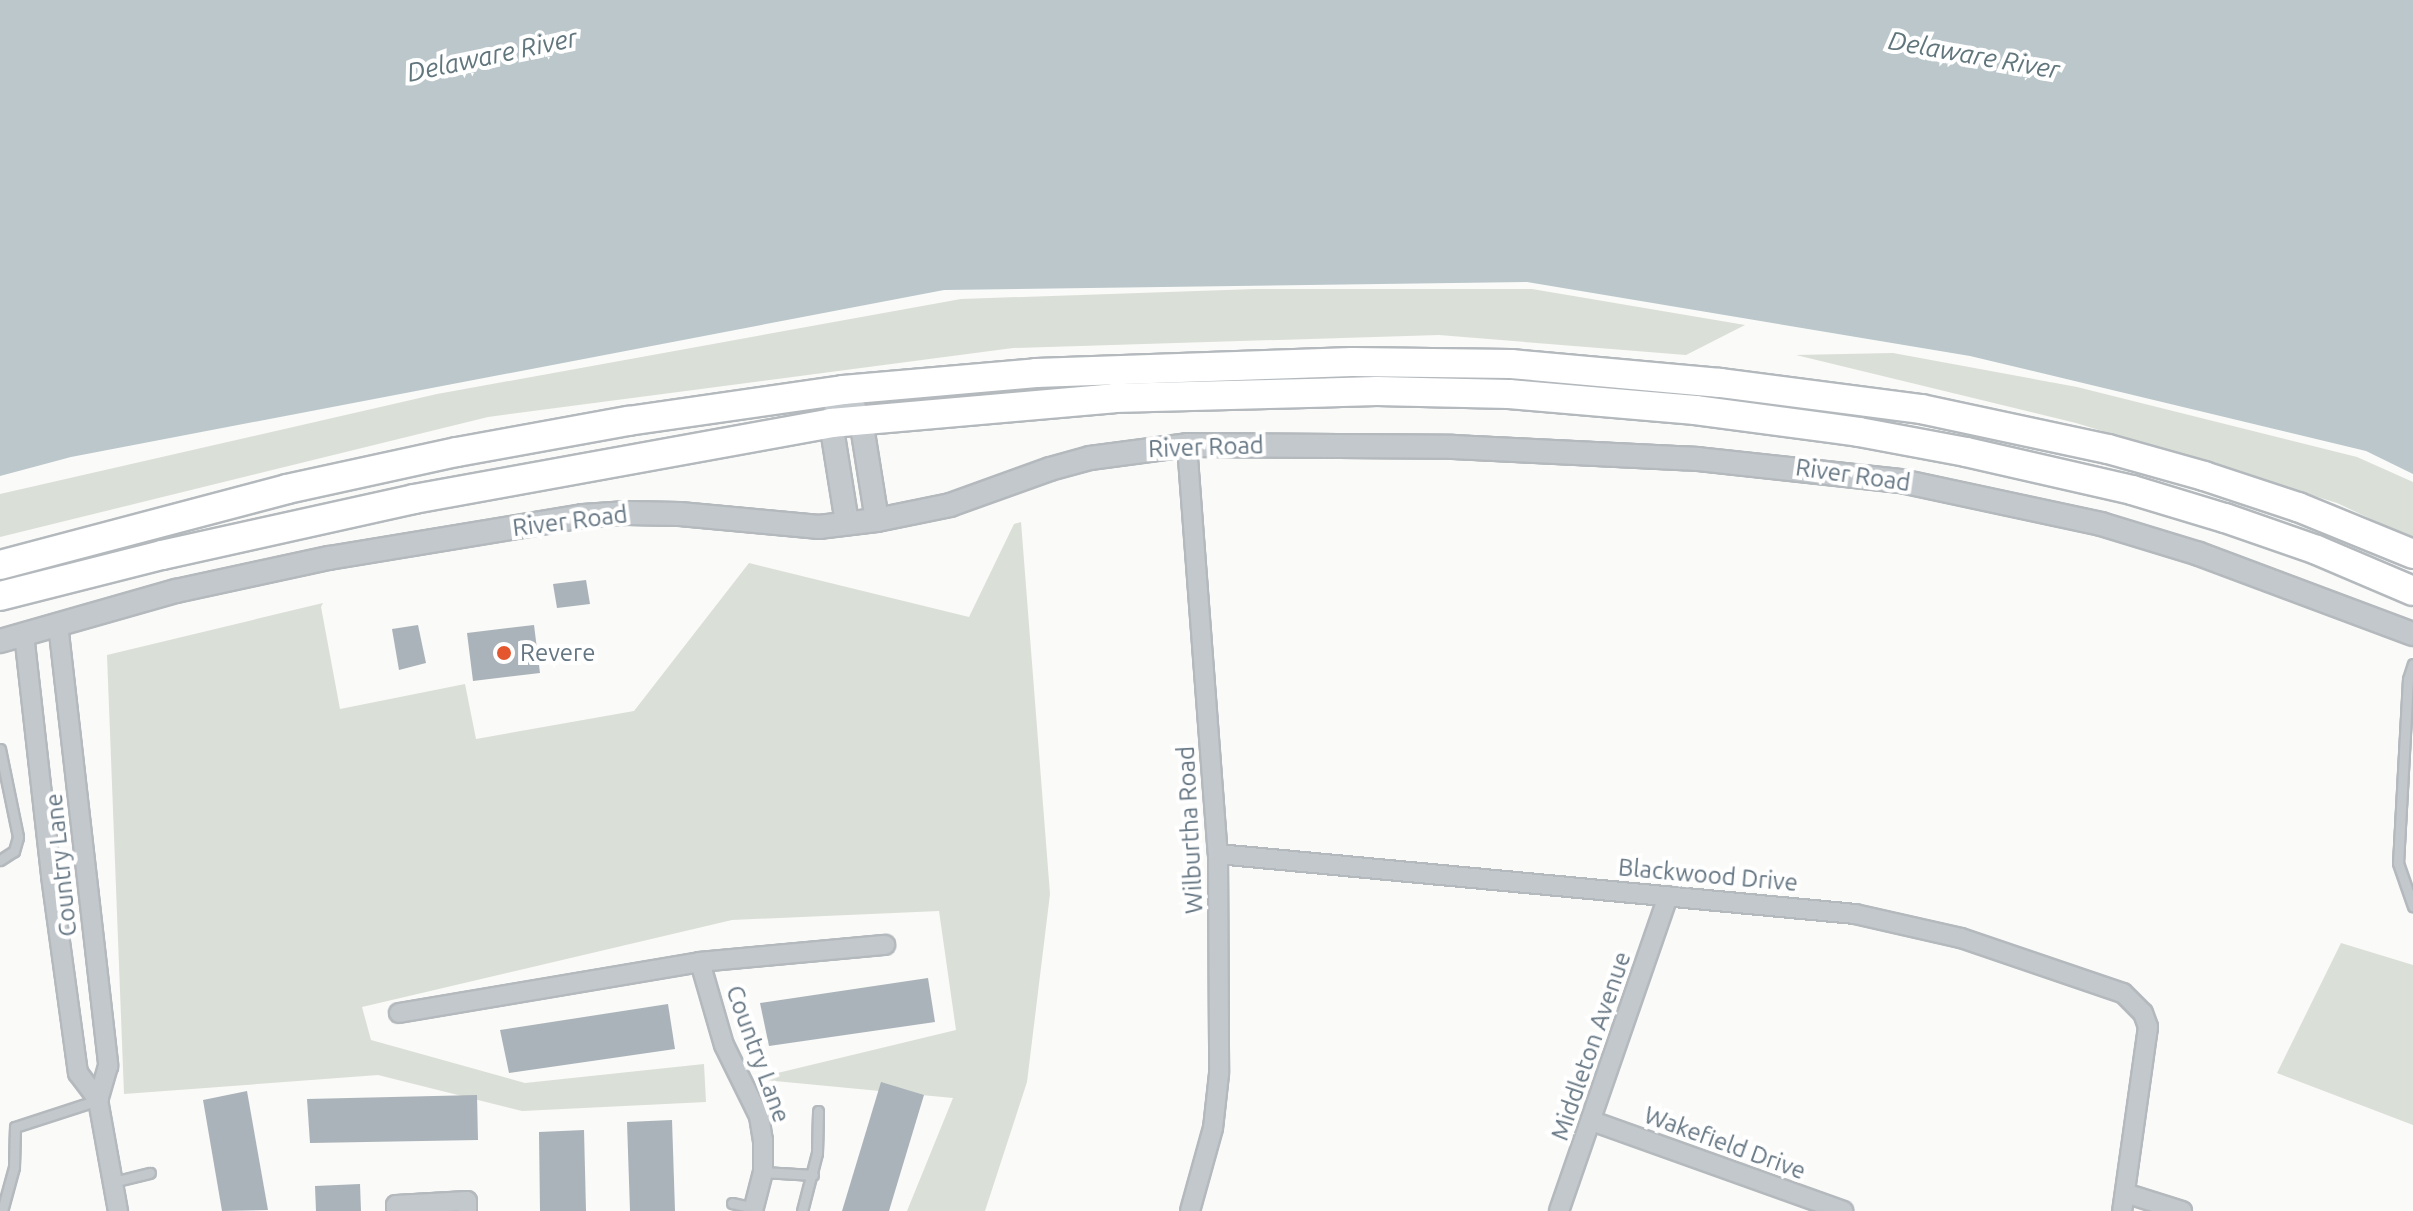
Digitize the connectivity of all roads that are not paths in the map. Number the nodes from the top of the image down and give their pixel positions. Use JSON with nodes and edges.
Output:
{"nodes":[{"id":1,"x":843,"y":390,"type":"junction"},
{"id":2,"x":861,"y":420,"type":"junction"},
{"id":3,"x":831,"y":423,"type":"junction"},
{"id":4,"x":1187,"y":445,"type":"junction"},
{"id":5,"x":877,"y":520,"type":"junction"},
{"id":6,"x":847,"y":523,"type":"junction"},
{"id":7,"x":2413,"y":554,"type":"edge"},
{"id":8,"x":0,"y":565,"type":"edge"},
{"id":9,"x":2413,"y":591,"type":"edge"},
{"id":10,"x":0,"y":596,"type":"edge"},
{"id":11,"x":58,"y":624,"type":"junction"},
{"id":12,"x":24,"y":634,"type":"junction"},
{"id":13,"x":2413,"y":634,"type":"edge"},
{"id":14,"x":0,"y":641,"type":"edge"},
{"id":15,"x":2413,"y":664,"type":"edge"},
{"id":16,"x":0,"y":749,"type":"edge"},
{"id":17,"x":1218,"y":854,"type":"junction"},
{"id":18,"x":0,"y":860,"type":"edge"},
{"id":19,"x":1668,"y":896,"type":"junction"},
{"id":20,"x":2413,"y":906,"type":"edge"},
{"id":21,"x":885,"y":945,"type":"dead end"},
{"id":22,"x":700,"y":962,"type":"junction"},
{"id":23,"x":399,"y":1013,"type":"dead end"},
{"id":24,"x":98,"y":1100,"type":"junction"},
{"id":25,"x":818,"y":1111,"type":"dead end"},
{"id":26,"x":1592,"y":1121,"type":"junction"},
{"id":27,"x":763,"y":1172,"type":"junction"},
{"id":28,"x":150,"y":1173,"type":"dead end"},
{"id":29,"x":813,"y":1175,"type":"junction"},
{"id":30,"x":113,"y":1182,"type":"junction"},
{"id":31,"x":2123,"y":1202,"type":"edge"},
{"id":32,"x":732,"y":1203,"type":"dead end"},
{"id":33,"x":754,"y":1209,"type":"edge"},
{"id":34,"x":2,"y":1211,"type":"edge"},
{"id":35,"x":118,"y":1211,"type":"edge"},
{"id":36,"x":396,"y":1211,"type":"edge"},
{"id":37,"x":467,"y":1211,"type":"edge"},
{"id":38,"x":802,"y":1211,"type":"edge"},
{"id":39,"x":1190,"y":1211,"type":"edge"},
{"id":40,"x":1559,"y":1211,"type":"edge"},
{"id":41,"x":1843,"y":1211,"type":"edge"},
{"id":42,"x":2182,"y":1211,"type":"edge"}],
"edges":[{"from":1,"to":2,"type":"street"},
{"from":1,"to":3,"type":"street"},
{"from":1,"to":7,"type":"highway"},
{"from":1,"to":8,"type":"highway"},
{"from":2,"to":3,"type":"highway","name":"River Road"},
{"from":2,"to":5,"type":"street"},
{"from":2,"to":9,"type":"highway","name":"River Road"},
{"from":3,"to":6,"type":"street"},
{"from":3,"to":10,"type":"highway","name":"River Road"},
{"from":4,"to":5,"type":"street","name":"River Road"},
{"from":4,"to":13,"type":"street","name":"River Road"},
{"from":4,"to":17,"type":"street","name":"Wilburtha Road"},
{"from":5,"to":6,"type":"street","name":"River Road"},
{"from":6,"to":11,"type":"street","name":"River Road"},
{"from":11,"to":12,"type":"street","name":"River Road"},
{"from":11,"to":24,"type":"street","name":"Country Lane"},
{"from":12,"to":14,"type":"street","name":"River Road"},
{"from":12,"to":24,"type":"street","name":"Country Lane"},
{"from":15,"to":20,"type":"lane"},
{"from":16,"to":18,"type":"lane"},
{"from":17,"to":19,"type":"street","name":"Blackwood Drive"},
{"from":17,"to":39,"type":"street","name":"Wilburtha Road"},
{"from":19,"to":26,"type":"street","name":"Middleton Avenue"},
{"from":19,"to":31,"type":"street","name":"Blackwood Drive"},
{"from":21,"to":22,"type":"street"},
{"from":22,"to":23,"type":"street"},
{"from":22,"to":27,"type":"street","name":"Country Lane"},
{"from":24,"to":30,"type":"street","name":"Country Lane"},
{"from":24,"to":34,"type":"lane"},
{"from":25,"to":29,"type":"lane"},
{"from":26,"to":40,"type":"street","name":"Middleton Avenue"},
{"from":26,"to":41,"type":"street","name":"Wakefield Drive"},
{"from":27,"to":29,"type":"lane"},
{"from":27,"to":33,"type":"street","name":"Country Lane"},
{"from":28,"to":30,"type":"lane"},
{"from":29,"to":38,"type":"lane"},
{"from":30,"to":35,"type":"street","name":"Country Lane"},
{"from":31,"to":42,"type":"street"},
{"from":32,"to":33,"type":"lane"},
{"from":36,"to":37,"type":"street"}]}
